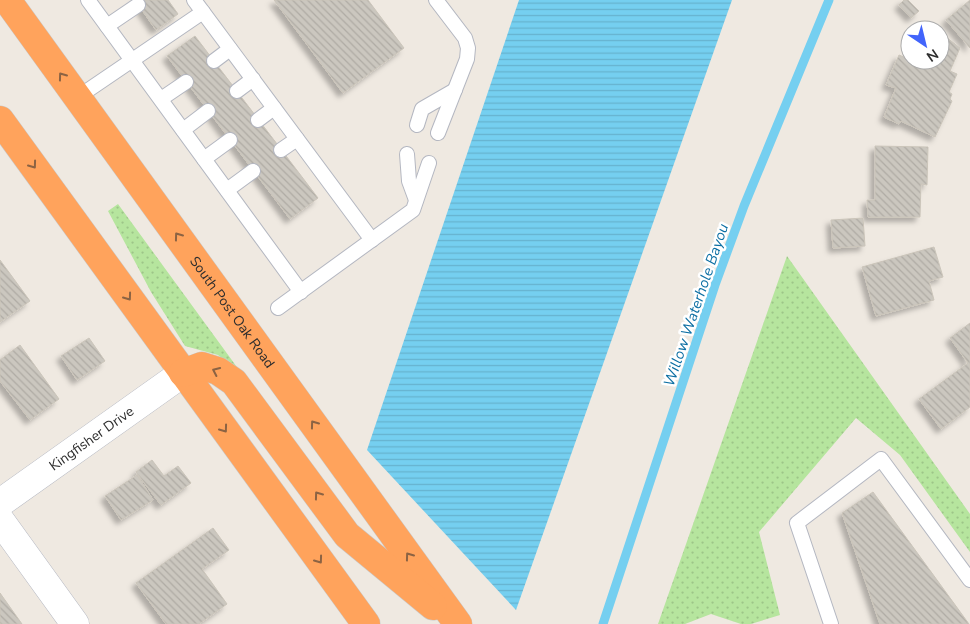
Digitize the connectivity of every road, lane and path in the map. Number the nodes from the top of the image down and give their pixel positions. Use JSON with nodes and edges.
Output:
{"nodes":[{"id":1,"x":7,"y":0,"type":"edge"},
{"id":2,"x":88,"y":0,"type":"edge"},
{"id":3,"x":194,"y":0,"type":"edge"},
{"id":4,"x":436,"y":0,"type":"edge"},
{"id":5,"x":138,"y":5,"type":"dead end"},
{"id":6,"x":203,"y":12,"type":"junction"},
{"id":7,"x":107,"y":26,"type":"junction"},
{"id":8,"x":230,"y":49,"type":"junction"},
{"id":9,"x":132,"y":61,"type":"junction"},
{"id":10,"x":214,"y":61,"type":"dead end"},
{"id":11,"x":253,"y":79,"type":"junction"},
{"id":12,"x":186,"y":82,"type":"dead end"},
{"id":13,"x":455,"y":90,"type":"junction"},
{"id":14,"x":237,"y":91,"type":"dead end"},
{"id":15,"x":78,"y":97,"type":"junction"},
{"id":16,"x":161,"y":100,"type":"junction"},
{"id":17,"x":274,"y":108,"type":"junction"},
{"id":18,"x":208,"y":112,"type":"dead end"},
{"id":19,"x":2,"y":119,"type":"edge"},
{"id":20,"x":258,"y":120,"type":"dead end"},
{"id":21,"x":417,"y":124,"type":"dead end"},
{"id":22,"x":183,"y":130,"type":"junction"},
{"id":23,"x":438,"y":133,"type":"dead end"},
{"id":24,"x":297,"y":139,"type":"junction"},
{"id":25,"x":230,"y":140,"type":"dead end"},
{"id":26,"x":281,"y":150,"type":"dead end"},
{"id":27,"x":407,"y":154,"type":"dead end"},
{"id":28,"x":204,"y":159,"type":"junction"},
{"id":29,"x":429,"y":163,"type":"dead end"},
{"id":30,"x":253,"y":170,"type":"dead end"},
{"id":31,"x":227,"y":190,"type":"junction"},
{"id":32,"x":416,"y":200,"type":"junction"},
{"id":33,"x":372,"y":240,"type":"junction"},
{"id":34,"x":301,"y":292,"type":"junction"},
{"id":35,"x":278,"y":308,"type":"dead end"},
{"id":36,"x":183,"y":373,"type":"junction"},
{"id":37,"x":0,"y":503,"type":"edge"},
{"id":38,"x":0,"y":520,"type":"edge"},
{"id":39,"x":970,"y":580,"type":"edge"},
{"id":40,"x":75,"y":624,"type":"edge"},
{"id":41,"x":366,"y":624,"type":"edge"},
{"id":42,"x":457,"y":624,"type":"edge"},
{"id":43,"x":831,"y":624,"type":"edge"}],
"edges":[{"from":15,"to":1,"type":"highway","name":"South Post Oak Road","one_way":true},
{"from":2,"to":7,"type":"lane"},
{"from":3,"to":6,"type":"lane"},
{"from":4,"to":13,"type":"lane"},
{"from":5,"to":7,"type":"lane"},
{"from":6,"to":8,"type":"lane"},
{"from":6,"to":9,"type":"lane"},
{"from":7,"to":9,"type":"lane"},
{"from":8,"to":10,"type":"lane"},
{"from":8,"to":11,"type":"lane"},
{"from":9,"to":15,"type":"lane"},
{"from":9,"to":16,"type":"lane"},
{"from":11,"to":14,"type":"lane"},
{"from":11,"to":17,"type":"lane"},
{"from":12,"to":16,"type":"lane"},
{"from":13,"to":21,"type":"lane"},
{"from":13,"to":23,"type":"lane"},
{"from":42,"to":15,"type":"highway","name":"South Post Oak Road","one_way":true},
{"from":16,"to":22,"type":"lane"},
{"from":17,"to":20,"type":"lane"},
{"from":17,"to":24,"type":"lane"},
{"from":18,"to":22,"type":"lane"},
{"from":19,"to":36,"type":"highway","one_way":true},
{"from":22,"to":28,"type":"lane"},
{"from":24,"to":26,"type":"lane"},
{"from":24,"to":33,"type":"lane"},
{"from":25,"to":28,"type":"lane"},
{"from":27,"to":32,"type":"lane"},
{"from":28,"to":31,"type":"lane"},
{"from":29,"to":32,"type":"lane"},
{"from":30,"to":31,"type":"lane"},
{"from":31,"to":34,"type":"lane"},
{"from":32,"to":33,"type":"lane"},
{"from":33,"to":34,"type":"lane"},
{"from":34,"to":35,"type":"lane"},
{"from":36,"to":37,"type":"street","name":"Kingfisher Drive"},
{"from":36,"to":41,"type":"highway","one_way":true},
{"from":42,"to":36,"type":"highway","one_way":true},
{"from":38,"to":40,"type":"street"},
{"from":39,"to":43,"type":"lane"}]}
